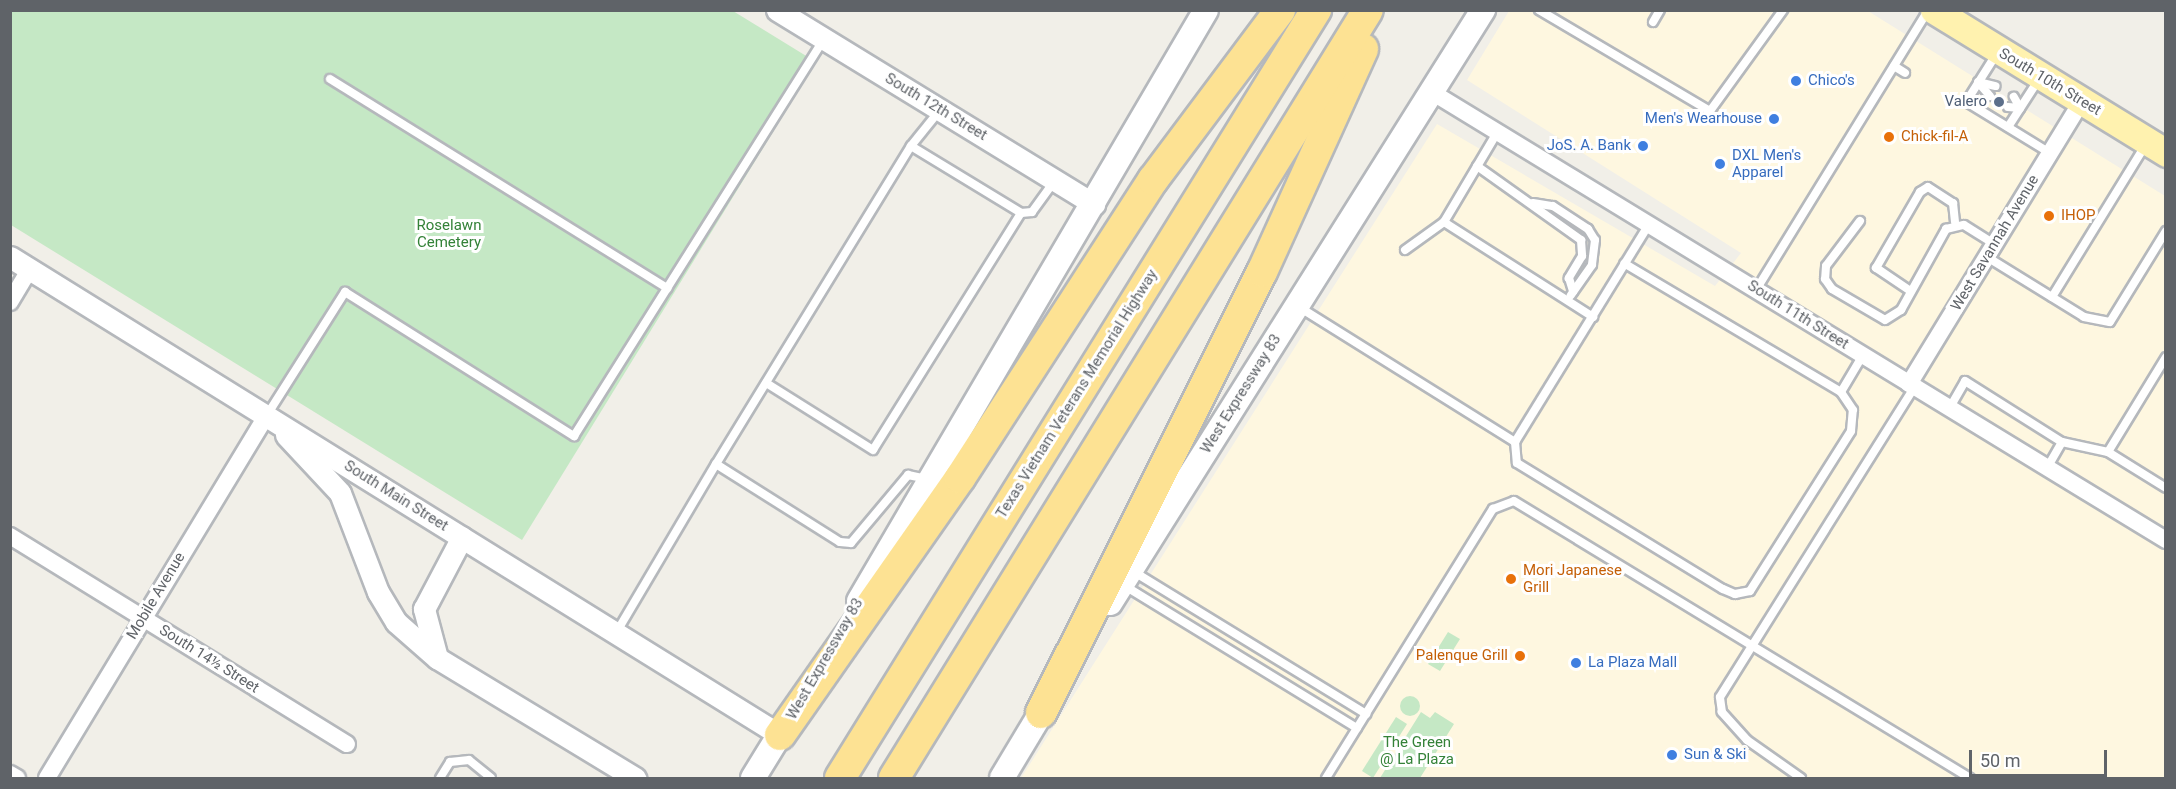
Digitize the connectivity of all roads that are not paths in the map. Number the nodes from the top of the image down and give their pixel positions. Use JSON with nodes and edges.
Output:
{"nodes":[{"id":1,"x":777,"y":10,"type":"edge"},
{"id":2,"x":1206,"y":10,"type":"edge"},
{"id":3,"x":1280,"y":10,"type":"edge"},
{"id":4,"x":1316,"y":10,"type":"edge"},
{"id":5,"x":1368,"y":10,"type":"edge"},
{"id":6,"x":1381,"y":10,"type":"edge"},
{"id":7,"x":1483,"y":10,"type":"edge"},
{"id":8,"x":1539,"y":10,"type":"edge"},
{"id":9,"x":1660,"y":10,"type":"edge"},
{"id":10,"x":1784,"y":10,"type":"edge"},
{"id":11,"x":1928,"y":10,"type":"edge"},
{"id":12,"x":1934,"y":10,"type":"edge"},
{"id":13,"x":1653,"y":22,"type":"dead end"},
{"id":14,"x":824,"y":39,"type":"junction"},
{"id":15,"x":1999,"y":50,"type":"junction"},
{"id":16,"x":1894,"y":66,"type":"junction"},
{"id":17,"x":1905,"y":73,"type":"dead end"},
{"id":18,"x":2041,"y":76,"type":"junction"},
{"id":19,"x":330,"y":79,"type":"dead end"},
{"id":20,"x":1978,"y":82,"type":"junction"},
{"id":21,"x":1996,"y":86,"type":"dead end"},
{"id":22,"x":1430,"y":91,"type":"junction"},
{"id":23,"x":1990,"y":96,"type":"dead end"},
{"id":24,"x":2014,"y":97,"type":"dead end"},
{"id":25,"x":2082,"y":101,"type":"junction"},
{"id":26,"x":2008,"y":107,"type":"dead end"},
{"id":27,"x":2020,"y":108,"type":"junction"},
{"id":28,"x":940,"y":110,"type":"junction"},
{"id":29,"x":2008,"y":127,"type":"junction"},
{"id":30,"x":1498,"y":131,"type":"junction"},
{"id":31,"x":911,"y":146,"type":"junction"},
{"id":32,"x":2157,"y":147,"type":"edge"},
{"id":33,"x":2050,"y":153,"type":"junction"},
{"id":34,"x":1477,"y":166,"type":"junction"},
{"id":35,"x":1056,"y":180,"type":"junction"},
{"id":36,"x":1533,"y":203,"type":"junction"},
{"id":37,"x":1094,"y":204,"type":"junction"},
{"id":38,"x":1021,"y":213,"type":"junction"},
{"id":39,"x":1860,"y":221,"type":"dead end"},
{"id":40,"x":1444,"y":222,"type":"junction"},
{"id":41,"x":1955,"y":222,"type":"junction"},
{"id":42,"x":1649,"y":224,"type":"junction"},
{"id":43,"x":2166,"y":231,"type":"edge"},
{"id":44,"x":1405,"y":250,"type":"dead end"},
{"id":45,"x":1991,"y":250,"type":"junction"},
{"id":46,"x":10,"y":257,"type":"edge"},
{"id":47,"x":1624,"y":263,"type":"junction"},
{"id":48,"x":30,"y":269,"type":"junction"},
{"id":49,"x":667,"y":288,"type":"junction"},
{"id":50,"x":1756,"y":290,"type":"junction"},
{"id":51,"x":1573,"y":291,"type":"junction"},
{"id":52,"x":1909,"y":291,"type":"junction"},
{"id":53,"x":2052,"y":297,"type":"junction"},
{"id":54,"x":1568,"y":300,"type":"junction"},
{"id":55,"x":10,"y":302,"type":"edge"},
{"id":56,"x":1296,"y":305,"type":"junction"},
{"id":57,"x":1593,"y":317,"type":"junction"},
{"id":58,"x":1863,"y":355,"type":"junction"},
{"id":59,"x":2166,"y":357,"type":"edge"},
{"id":60,"x":766,"y":383,"type":"junction"},
{"id":61,"x":1912,"y":386,"type":"junction"},
{"id":62,"x":1841,"y":392,"type":"junction"},
{"id":63,"x":1949,"y":409,"type":"junction"},
{"id":64,"x":267,"y":415,"type":"junction"},
{"id":65,"x":1515,"y":442,"type":"junction"},
{"id":66,"x":2062,"y":442,"type":"junction"},
{"id":67,"x":2108,"y":452,"type":"junction"},
{"id":68,"x":716,"y":464,"type":"junction"},
{"id":69,"x":2047,"y":468,"type":"junction"},
{"id":70,"x":930,"y":480,"type":"junction"},
{"id":71,"x":2166,"y":488,"type":"edge"},
{"id":72,"x":10,"y":536,"type":"edge"},
{"id":73,"x":462,"y":537,"type":"junction"},
{"id":74,"x":2166,"y":540,"type":"edge"},
{"id":75,"x":1126,"y":577,"type":"junction"},
{"id":76,"x":142,"y":617,"type":"junction"},
{"id":77,"x":616,"y":633,"type":"junction"},
{"id":78,"x":1754,"y":645,"type":"junction"},
{"id":79,"x":437,"y":658,"type":"junction"},
{"id":80,"x":1041,"y":713,"type":"junction"},
{"id":81,"x":1366,"y":714,"type":"junction"},
{"id":82,"x":1357,"y":728,"type":"junction"},
{"id":83,"x":780,"y":735,"type":"junction"},
{"id":84,"x":348,"y":744,"type":"dead end"},
{"id":85,"x":10,"y":774,"type":"edge"},
{"id":86,"x":486,"y":777,"type":"edge"},
{"id":87,"x":17,"y":778,"type":"edge"},
{"id":88,"x":46,"y":778,"type":"edge"},
{"id":89,"x":440,"y":778,"type":"edge"},
{"id":90,"x":635,"y":778,"type":"edge"},
{"id":91,"x":753,"y":778,"type":"edge"},
{"id":92,"x":840,"y":778,"type":"edge"},
{"id":93,"x":894,"y":778,"type":"edge"},
{"id":94,"x":1002,"y":778,"type":"edge"},
{"id":95,"x":1326,"y":778,"type":"edge"},
{"id":96,"x":1801,"y":778,"type":"edge"},
{"id":97,"x":1970,"y":778,"type":"edge"}],
"edges":[{"from":1,"to":14,"type":"street","name":"South 12th Street"},
{"from":2,"to":37,"type":"main road","name":"West Expressway 83"},
{"from":3,"to":83,"type":"highway"},
{"from":4,"to":92,"type":"highway","name":"Texas Vietnam Veterans Memorial Highway"},
{"from":5,"to":93,"type":"highway"},
{"from":6,"to":80,"type":"highway"},
{"from":7,"to":22,"type":"main road","name":"West Expressway 83"},
{"from":8,"to":10,"type":"lane"},
{"from":9,"to":13,"type":"lane"},
{"from":11,"to":16,"type":"lane"},
{"from":12,"to":15,"type":"main road","name":"South 10th Street"},
{"from":14,"to":28,"type":"street","name":"South 12th Street"},
{"from":14,"to":49,"type":"lane"},
{"from":15,"to":18,"type":"main road","name":"South 10th Street"},
{"from":15,"to":20,"type":"lane"},
{"from":16,"to":17,"type":"lane"},
{"from":16,"to":50,"type":"lane"},
{"from":18,"to":25,"type":"main road","name":"South 10th Street"},
{"from":18,"to":27,"type":"lane"},
{"from":19,"to":49,"type":"lane"},
{"from":20,"to":21,"type":"lane"},
{"from":20,"to":23,"type":"lane"},
{"from":20,"to":29,"type":"lane"},
{"from":22,"to":30,"type":"street","name":"South 11th Street"},
{"from":22,"to":56,"type":"main road","name":"West Expressway 83"},
{"from":24,"to":27,"type":"lane"},
{"from":25,"to":32,"type":"main road","name":"South 10th Street"},
{"from":25,"to":33,"type":"street","name":"West Savannah Avenue"},
{"from":26,"to":27,"type":"lane"},
{"from":27,"to":29,"type":"lane"},
{"from":28,"to":31,"type":"lane"},
{"from":28,"to":35,"type":"street","name":"South 12th Street"},
{"from":29,"to":33,"type":"lane"},
{"from":30,"to":34,"type":"lane"},
{"from":30,"to":42,"type":"street","name":"South 11th Street"},
{"from":31,"to":38,"type":"lane"},
{"from":31,"to":60,"type":"lane"},
{"from":32,"to":53,"type":"lane"},
{"from":33,"to":45,"type":"street","name":"West Savannah Avenue"},
{"from":34,"to":36,"type":"lane"},
{"from":34,"to":40,"type":"lane"},
{"from":35,"to":37,"type":"street","name":"South 12th Street"},
{"from":35,"to":38,"type":"lane"},
{"from":36,"to":51,"type":"lane"},
{"from":36,"to":51,"type":"lane"},
{"from":37,"to":70,"type":"main road","name":"West Expressway 83"},
{"from":38,"to":60,"type":"lane"},
{"from":39,"to":52,"type":"lane"},
{"from":40,"to":44,"type":"lane"},
{"from":40,"to":54,"type":"lane"},
{"from":41,"to":45,"type":"lane"},
{"from":41,"to":52,"type":"lane"},
{"from":41,"to":52,"type":"lane"},
{"from":42,"to":47,"type":"lane"},
{"from":42,"to":50,"type":"street","name":"South 11th Street"},
{"from":43,"to":53,"type":"lane"},
{"from":45,"to":53,"type":"lane"},
{"from":45,"to":61,"type":"street","name":"West Savannah Avenue"},
{"from":46,"to":48,"type":"street","name":"South Main Street"},
{"from":47,"to":57,"type":"lane"},
{"from":47,"to":62,"type":"lane"},
{"from":48,"to":55,"type":"street"},
{"from":48,"to":64,"type":"street","name":"South Main Street"},
{"from":49,"to":64,"type":"lane"},
{"from":50,"to":58,"type":"street","name":"South 11th Street"},
{"from":51,"to":54,"type":"lane"},
{"from":54,"to":57,"type":"lane"},
{"from":56,"to":65,"type":"lane"},
{"from":56,"to":75,"type":"main road","name":"West Expressway 83"},
{"from":57,"to":65,"type":"lane"},
{"from":58,"to":61,"type":"street","name":"South 11th Street"},
{"from":58,"to":62,"type":"lane"},
{"from":59,"to":67,"type":"lane"},
{"from":60,"to":68,"type":"lane"},
{"from":61,"to":63,"type":"street","name":"South 11th Street"},
{"from":61,"to":78,"type":"lane"},
{"from":62,"to":65,"type":"lane"},
{"from":63,"to":66,"type":"lane"},
{"from":63,"to":69,"type":"street","name":"South 11th Street"},
{"from":64,"to":73,"type":"street","name":"South Main Street"},
{"from":64,"to":76,"type":"street","name":"Mobile Avenue"},
{"from":64,"to":79,"type":"street"},
{"from":66,"to":67,"type":"lane"},
{"from":66,"to":69,"type":"lane"},
{"from":67,"to":71,"type":"lane"},
{"from":68,"to":70,"type":"lane"},
{"from":68,"to":77,"type":"lane"},
{"from":69,"to":74,"type":"street","name":"South 11th Street"},
{"from":70,"to":83,"type":"main road","name":"West Expressway 83"},
{"from":72,"to":76,"type":"street","name":"South 14½ Street"},
{"from":73,"to":77,"type":"street","name":"South Main Street"},
{"from":73,"to":79,"type":"street"},
{"from":75,"to":80,"type":"main road","name":"West Expressway 83"},
{"from":75,"to":81,"type":"lane"},
{"from":75,"to":82,"type":"lane"},
{"from":76,"to":84,"type":"street","name":"South 14½ Street"},
{"from":76,"to":88,"type":"street","name":"Mobile Avenue"},
{"from":77,"to":83,"type":"street","name":"South Main Street"},
{"from":78,"to":81,"type":"lane"},
{"from":78,"to":96,"type":"lane"},
{"from":78,"to":97,"type":"lane"},
{"from":79,"to":90,"type":"street"},
{"from":80,"to":94,"type":"main road","name":"West Expressway 83"},
{"from":81,"to":82,"type":"lane"},
{"from":82,"to":95,"type":"lane"},
{"from":83,"to":91,"type":"main road","name":"West Expressway 83"},
{"from":85,"to":87,"type":"street"},
{"from":86,"to":89,"type":"lane"}]}
